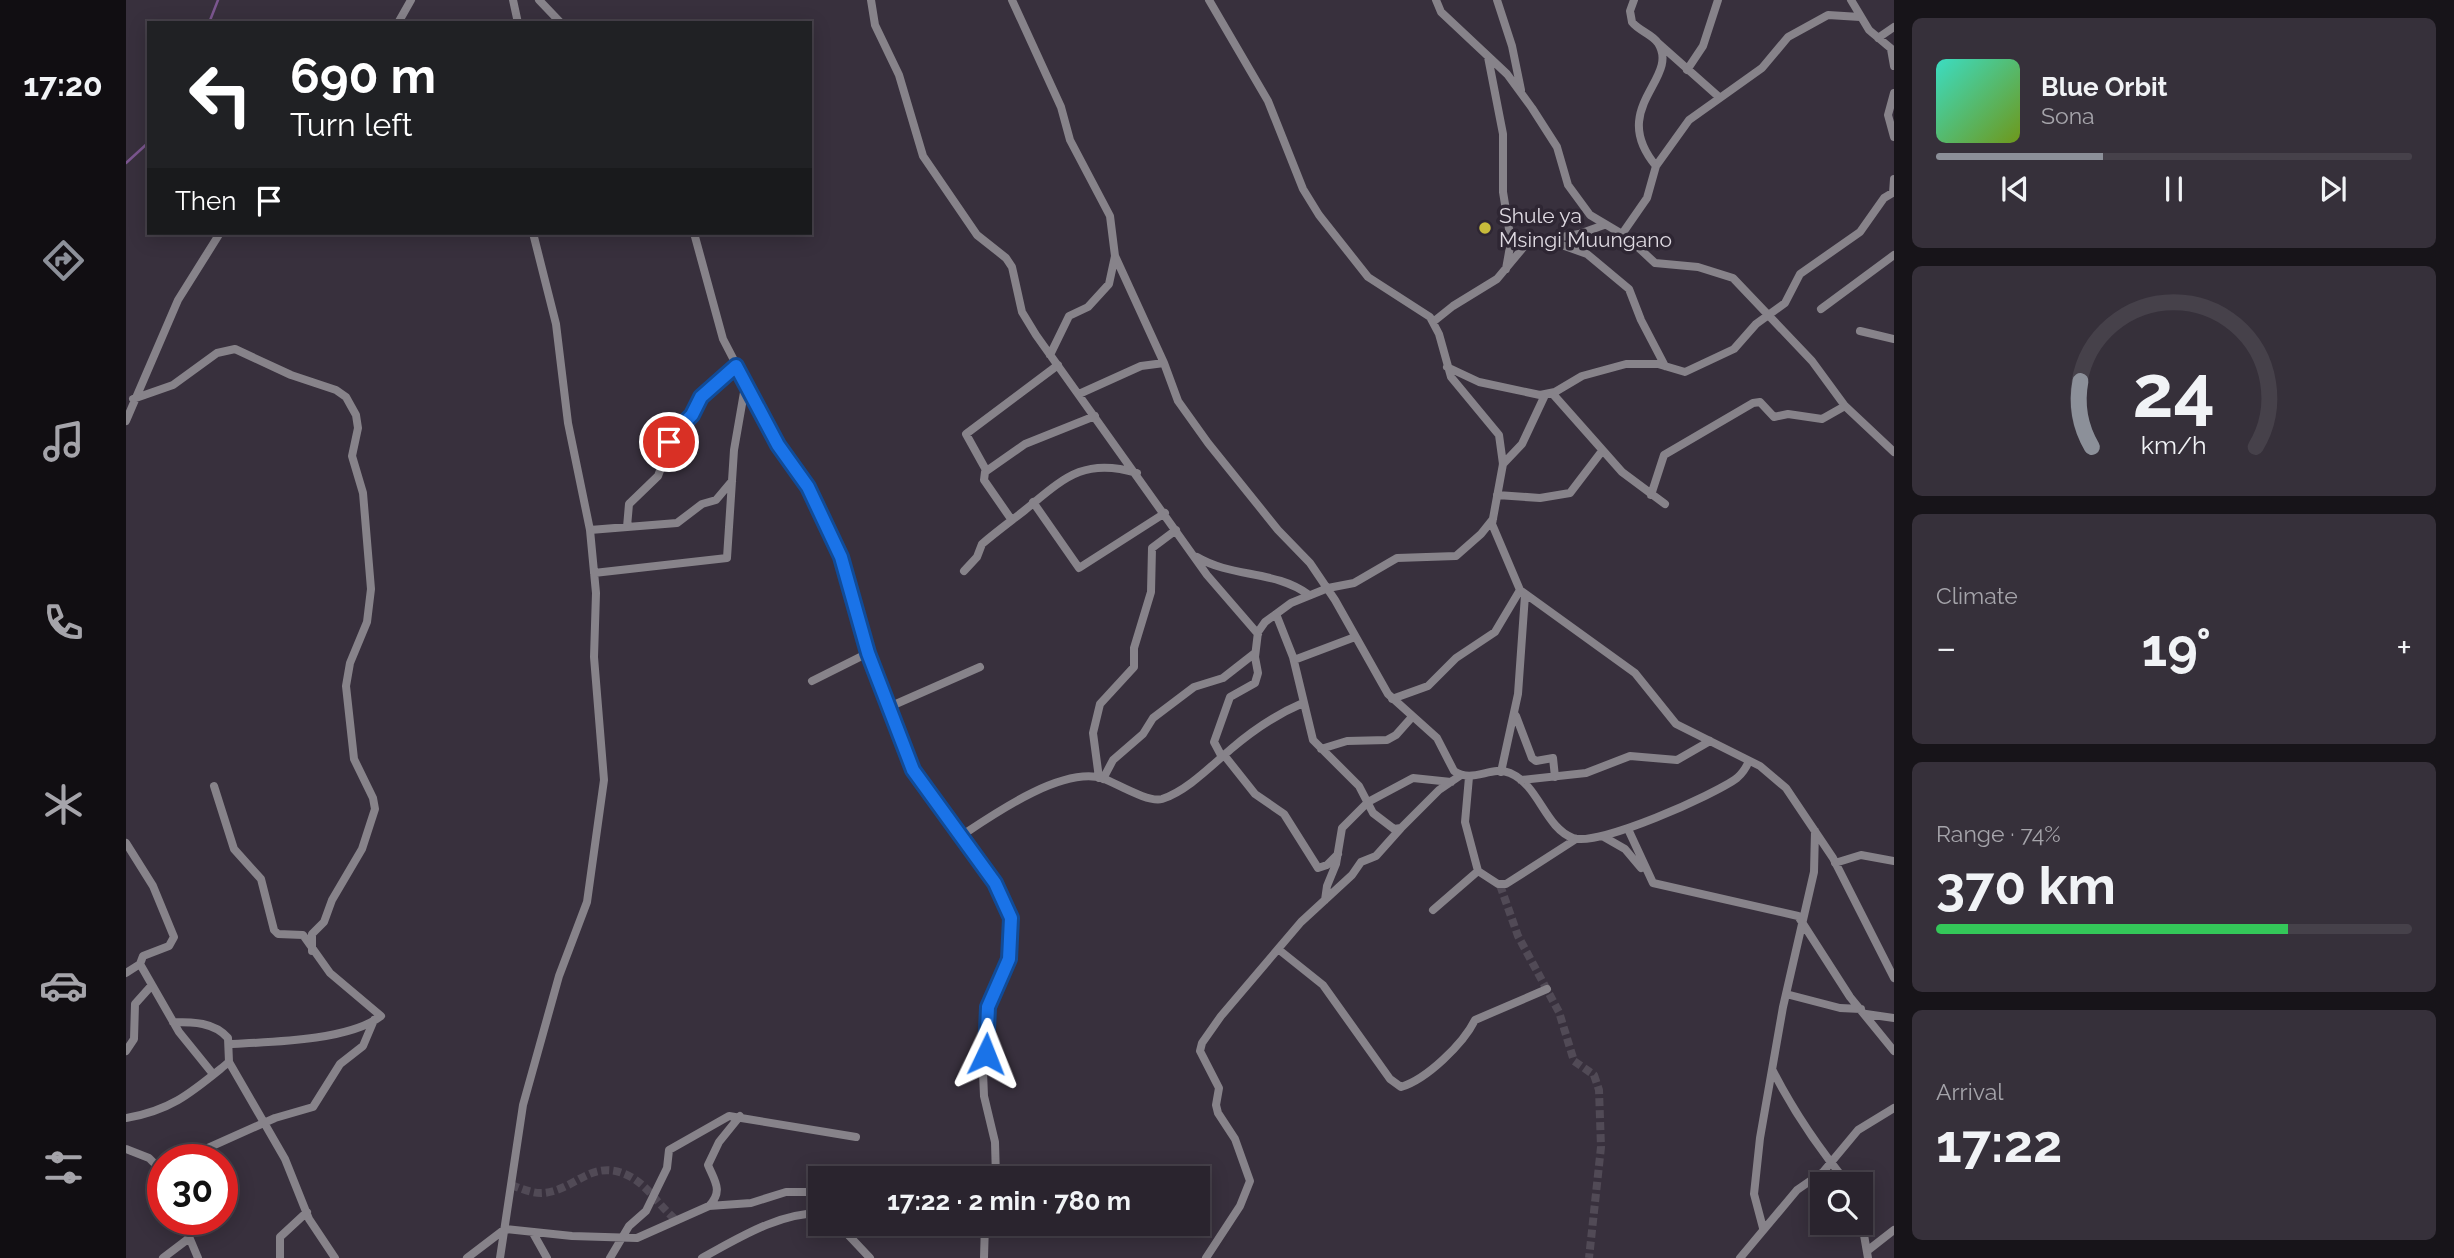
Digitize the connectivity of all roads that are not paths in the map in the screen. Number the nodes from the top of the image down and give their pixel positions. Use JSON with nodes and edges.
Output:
{"nodes":[{"id":1,"x":411,"y":0,"type":"edge"},
{"id":2,"x":513,"y":0,"type":"edge"},
{"id":3,"x":539,"y":0,"type":"edge"},
{"id":4,"x":871,"y":0,"type":"edge"},
{"id":5,"x":1012,"y":0,"type":"edge"},
{"id":6,"x":1209,"y":0,"type":"edge"},
{"id":7,"x":1436,"y":0,"type":"edge"},
{"id":8,"x":1497,"y":0,"type":"edge"},
{"id":9,"x":1634,"y":0,"type":"edge"},
{"id":10,"x":1718,"y":0,"type":"edge"},
{"id":11,"x":1851,"y":0,"type":"edge"},
{"id":12,"x":1860,"y":17,"type":"junction"},
{"id":13,"x":399,"y":21,"type":"edge"},
{"id":14,"x":518,"y":21,"type":"edge"},
{"id":15,"x":559,"y":21,"type":"edge"},
{"id":16,"x":1894,"y":27,"type":"edge"},
{"id":17,"x":1878,"y":38,"type":"junction"},
{"id":18,"x":1657,"y":42,"type":"junction"},
{"id":19,"x":1892,"y":50,"type":"edge"},
{"id":20,"x":1488,"y":54,"type":"junction"},
{"id":21,"x":1894,"y":66,"type":"edge"},
{"id":22,"x":1687,"y":70,"type":"junction"},
{"id":23,"x":1522,"y":93,"type":"junction"},
{"id":24,"x":1894,"y":93,"type":"edge"},
{"id":25,"x":1719,"y":97,"type":"junction"},
{"id":26,"x":1894,"y":137,"type":"edge"},
{"id":27,"x":1656,"y":166,"type":"junction"},
{"id":28,"x":1894,"y":179,"type":"edge"},
{"id":29,"x":1893,"y":192,"type":"edge"},
{"id":30,"x":1604,"y":225,"type":"junction"},
{"id":31,"x":1622,"y":234,"type":"junction"},
{"id":32,"x":219,"y":235,"type":"edge"},
{"id":33,"x":534,"y":235,"type":"edge"},
{"id":34,"x":695,"y":235,"type":"edge"},
{"id":35,"x":1542,"y":239,"type":"junction"},
{"id":36,"x":1894,"y":255,"type":"edge"},
{"id":37,"x":1115,"y":256,"type":"junction"},
{"id":38,"x":1506,"y":269,"type":"junction"},
{"id":39,"x":1821,"y":309,"type":"dead end"},
{"id":40,"x":1769,"y":313,"type":"junction"},
{"id":41,"x":1433,"y":322,"type":"junction"},
{"id":42,"x":1860,"y":331,"type":"dead end"},
{"id":43,"x":1894,"y":339,"type":"edge"},
{"id":44,"x":1050,"y":355,"type":"junction"},
{"id":45,"x":1164,"y":363,"type":"junction"},
{"id":46,"x":1058,"y":365,"type":"junction"},
{"id":47,"x":736,"y":366,"type":"junction"},
{"id":48,"x":1665,"y":366,"type":"junction"},
{"id":49,"x":1447,"y":368,"type":"junction"},
{"id":50,"x":746,"y":381,"type":"junction"},
{"id":51,"x":1079,"y":394,"type":"junction"},
{"id":52,"x":1548,"y":394,"type":"junction"},
{"id":53,"x":133,"y":399,"type":"junction"},
{"id":54,"x":1845,"y":406,"type":"junction"},
{"id":55,"x":1095,"y":416,"type":"junction"},
{"id":56,"x":126,"y":421,"type":"edge"},
{"id":57,"x":1602,"y":451,"type":"junction"},
{"id":58,"x":1894,"y":452,"type":"edge"},
{"id":59,"x":1503,"y":464,"type":"junction"},
{"id":60,"x":986,"y":470,"type":"junction"},
{"id":61,"x":1136,"y":473,"type":"junction"},
{"id":62,"x":733,"y":480,"type":"junction"},
{"id":63,"x":1497,"y":495,"type":"junction"},
{"id":64,"x":1651,"y":495,"type":"junction"},
{"id":65,"x":1033,"y":502,"type":"junction"},
{"id":66,"x":1665,"y":504,"type":"dead end"},
{"id":67,"x":1165,"y":513,"type":"junction"},
{"id":68,"x":1011,"y":519,"type":"junction"},
{"id":69,"x":1493,"y":519,"type":"junction"},
{"id":70,"x":627,"y":527,"type":"junction"},
{"id":71,"x":590,"y":530,"type":"junction"},
{"id":72,"x":1176,"y":530,"type":"junction"},
{"id":73,"x":1191,"y":553,"type":"junction"},
{"id":74,"x":964,"y":571,"type":"dead end"},
{"id":75,"x":594,"y":573,"type":"junction"},
{"id":76,"x":1328,"y":588,"type":"junction"},
{"id":77,"x":1522,"y":593,"type":"junction"},
{"id":78,"x":1309,"y":594,"type":"junction"},
{"id":79,"x":1276,"y":614,"type":"junction"},
{"id":80,"x":1258,"y":634,"type":"junction"},
{"id":81,"x":1355,"y":637,"type":"junction"},
{"id":82,"x":868,"y":653,"type":"junction"},
{"id":83,"x":1255,"y":653,"type":"junction"},
{"id":84,"x":1294,"y":660,"type":"junction"},
{"id":85,"x":980,"y":667,"type":"dead end"},
{"id":86,"x":812,"y":681,"type":"dead end"},
{"id":87,"x":1391,"y":699,"type":"junction"},
{"id":88,"x":1303,"y":703,"type":"junction"},
{"id":89,"x":889,"y":707,"type":"junction"},
{"id":90,"x":1515,"y":713,"type":"junction"},
{"id":91,"x":1412,"y":717,"type":"junction"},
{"id":92,"x":1710,"y":741,"type":"junction"},
{"id":93,"x":1321,"y":749,"type":"junction"},
{"id":94,"x":1223,"y":756,"type":"junction"},
{"id":95,"x":1749,"y":761,"type":"junction"},
{"id":96,"x":1502,"y":772,"type":"junction"},
{"id":97,"x":1465,"y":776,"type":"junction"},
{"id":98,"x":1555,"y":777,"type":"junction"},
{"id":99,"x":1101,"y":778,"type":"junction"},
{"id":100,"x":1521,"y":780,"type":"junction"},
{"id":101,"x":1451,"y":782,"type":"junction"},
{"id":102,"x":214,"y":786,"type":"dead end"},
{"id":103,"x":1368,"y":802,"type":"junction"},
{"id":104,"x":1401,"y":828,"type":"junction"},
{"id":105,"x":1814,"y":828,"type":"junction"},
{"id":106,"x":1628,"y":830,"type":"junction"},
{"id":107,"x":961,"y":836,"type":"junction"},
{"id":108,"x":1604,"y":837,"type":"junction"},
{"id":109,"x":1576,"y":839,"type":"junction"},
{"id":110,"x":126,"y":844,"type":"edge"},
{"id":111,"x":1338,"y":854,"type":"junction"},
{"id":112,"x":1894,"y":861,"type":"edge"},
{"id":113,"x":1835,"y":863,"type":"junction"},
{"id":114,"x":1478,"y":871,"type":"junction"},
{"id":115,"x":1647,"y":875,"type":"junction"},
{"id":116,"x":1325,"y":900,"type":"junction"},
{"id":117,"x":1433,"y":910,"type":"dead end"},
{"id":118,"x":1801,"y":919,"type":"junction"},
{"id":119,"x":1278,"y":950,"type":"junction"},
{"id":120,"x":312,"y":951,"type":"junction"},
{"id":121,"x":140,"y":964,"type":"junction"},
{"id":122,"x":126,"y":973,"type":"edge"},
{"id":123,"x":1894,"y":978,"type":"edge"},
{"id":124,"x":152,"y":985,"type":"junction"},
{"id":125,"x":1548,"y":989,"type":"dead end"},
{"id":126,"x":1786,"y":994,"type":"junction"},
{"id":127,"x":1863,"y":1011,"type":"junction"},
{"id":128,"x":1894,"y":1018,"type":"edge"},
{"id":129,"x":374,"y":1020,"type":"junction"},
{"id":130,"x":173,"y":1022,"type":"junction"},
{"id":131,"x":230,"y":1044,"type":"junction"},
{"id":132,"x":126,"y":1051,"type":"edge"},
{"id":133,"x":1894,"y":1052,"type":"edge"},
{"id":134,"x":229,"y":1062,"type":"junction"},
{"id":135,"x":1773,"y":1071,"type":"junction"},
{"id":136,"x":213,"y":1074,"type":"junction"},
{"id":137,"x":1894,"y":1108,"type":"edge"},
{"id":138,"x":740,"y":1116,"type":"junction"},
{"id":139,"x":126,"y":1118,"type":"edge"},
{"id":140,"x":266,"y":1123,"type":"junction"},
{"id":141,"x":856,"y":1138,"type":"dead end"},
{"id":142,"x":214,"y":1144,"type":"edge"},
{"id":143,"x":126,"y":1149,"type":"edge"},
{"id":144,"x":147,"y":1157,"type":"edge"},
{"id":145,"x":1830,"y":1164,"type":"junction"},
{"id":146,"x":996,"y":1166,"type":"edge"},
{"id":147,"x":1837,"y":1172,"type":"edge"},
{"id":148,"x":808,"y":1192,"type":"edge"},
{"id":149,"x":709,"y":1206,"type":"junction"},
{"id":150,"x":307,"y":1212,"type":"junction"},
{"id":151,"x":808,"y":1214,"type":"edge"},
{"id":152,"x":1763,"y":1228,"type":"junction"},
{"id":153,"x":505,"y":1229,"type":"junction"},
{"id":154,"x":1894,"y":1230,"type":"edge"},
{"id":155,"x":533,"y":1233,"type":"junction"},
{"id":156,"x":187,"y":1235,"type":"edge"},
{"id":157,"x":1864,"y":1235,"type":"edge"},
{"id":158,"x":850,"y":1236,"type":"edge"},
{"id":159,"x":984,"y":1236,"type":"edge"},
{"id":160,"x":620,"y":1238,"type":"junction"},
{"id":161,"x":188,"y":1239,"type":"junction"},
{"id":162,"x":983,"y":1254,"type":"edge"},
{"id":163,"x":1868,"y":1255,"type":"edge"},
{"id":164,"x":163,"y":1258,"type":"edge"},
{"id":165,"x":198,"y":1258,"type":"edge"},
{"id":166,"x":280,"y":1258,"type":"edge"},
{"id":167,"x":335,"y":1258,"type":"edge"},
{"id":168,"x":467,"y":1258,"type":"edge"},
{"id":169,"x":500,"y":1258,"type":"edge"},
{"id":170,"x":547,"y":1258,"type":"edge"},
{"id":171,"x":610,"y":1258,"type":"edge"},
{"id":172,"x":702,"y":1258,"type":"edge"},
{"id":173,"x":870,"y":1258,"type":"edge"},
{"id":174,"x":978,"y":1258,"type":"edge"},
{"id":175,"x":1206,"y":1258,"type":"edge"},
{"id":176,"x":1740,"y":1258,"type":"edge"}],
"edges":[{"from":1,"to":13,"type":"street"},
{"from":2,"to":14,"type":"street"},
{"from":3,"to":15,"type":"street"},
{"from":4,"to":44,"type":"street"},
{"from":5,"to":37,"type":"street"},
{"from":6,"to":41,"type":"street"},
{"from":7,"to":20,"type":"street"},
{"from":8,"to":23,"type":"street"},
{"from":9,"to":18,"type":"street"},
{"from":10,"to":22,"type":"street"},
{"from":11,"to":12,"type":"street"},
{"from":12,"to":17,"type":"street"},
{"from":12,"to":25,"type":"street"},
{"from":16,"to":17,"type":"street"},
{"from":17,"to":19,"type":"street"},
{"from":18,"to":22,"type":"street"},
{"from":18,"to":27,"type":"street"},
{"from":19,"to":21,"type":"street"},
{"from":20,"to":23,"type":"street"},
{"from":20,"to":38,"type":"street"},
{"from":22,"to":25,"type":"street"},
{"from":23,"to":30,"type":"street"},
{"from":24,"to":26,"type":"street"},
{"from":25,"to":27,"type":"street"},
{"from":27,"to":31,"type":"street"},
{"from":28,"to":29,"type":"street"},
{"from":29,"to":40,"type":"street"},
{"from":30,"to":31,"type":"street"},
{"from":30,"to":35,"type":"street"},
{"from":31,"to":40,"type":"street"},
{"from":32,"to":53,"type":"street"},
{"from":33,"to":71,"type":"street"},
{"from":34,"to":47,"type":"street"},
{"from":35,"to":38,"type":"street"},
{"from":35,"to":48,"type":"street"},
{"from":36,"to":39,"type":"street"},
{"from":37,"to":44,"type":"street"},
{"from":37,"to":45,"type":"street"},
{"from":38,"to":41,"type":"street"},
{"from":40,"to":48,"type":"street"},
{"from":40,"to":54,"type":"street"},
{"from":41,"to":49,"type":"street"},
{"from":42,"to":43,"type":"street"},
{"from":44,"to":46,"type":"street"},
{"from":45,"to":51,"type":"street"},
{"from":45,"to":76,"type":"street"},
{"from":46,"to":51,"type":"street"},
{"from":46,"to":60,"type":"street"},
{"from":47,"to":50,"type":"street"},
{"from":47,"to":70,"type":"street"},
{"from":48,"to":52,"type":"street"},
{"from":49,"to":52,"type":"street"},
{"from":49,"to":59,"type":"street"},
{"from":50,"to":62,"type":"street"},
{"from":50,"to":82,"type":"street"},
{"from":51,"to":55,"type":"street"},
{"from":52,"to":57,"type":"street"},
{"from":52,"to":59,"type":"street"},
{"from":53,"to":56,"type":"street"},
{"from":53,"to":120,"type":"street"},
{"from":54,"to":58,"type":"street"},
{"from":54,"to":64,"type":"street"},
{"from":55,"to":60,"type":"street"},
{"from":55,"to":61,"type":"street"},
{"from":57,"to":63,"type":"street"},
{"from":57,"to":64,"type":"street"},
{"from":59,"to":63,"type":"street"},
{"from":60,"to":68,"type":"street"},
{"from":61,"to":65,"type":"street"},
{"from":61,"to":67,"type":"street"},
{"from":62,"to":70,"type":"street"},
{"from":62,"to":75,"type":"street"},
{"from":63,"to":69,"type":"street"},
{"from":64,"to":66,"type":"street"},
{"from":65,"to":67,"type":"street"},
{"from":65,"to":68,"type":"street"},
{"from":67,"to":72,"type":"street"},
{"from":68,"to":74,"type":"street"},
{"from":69,"to":76,"type":"street"},
{"from":69,"to":77,"type":"street"},
{"from":70,"to":71,"type":"street"},
{"from":71,"to":75,"type":"street"},
{"from":72,"to":73,"type":"street"},
{"from":72,"to":99,"type":"street"},
{"from":73,"to":78,"type":"street"},
{"from":73,"to":80,"type":"street"},
{"from":75,"to":153,"type":"street"},
{"from":76,"to":78,"type":"street"},
{"from":76,"to":81,"type":"street"},
{"from":77,"to":87,"type":"street"},
{"from":77,"to":90,"type":"street"},
{"from":77,"to":92,"type":"street"},
{"from":78,"to":79,"type":"street"},
{"from":79,"to":80,"type":"street"},
{"from":79,"to":84,"type":"street"},
{"from":80,"to":83,"type":"street"},
{"from":81,"to":84,"type":"street"},
{"from":81,"to":87,"type":"street"},
{"from":82,"to":86,"type":"street"},
{"from":82,"to":89,"type":"street"},
{"from":83,"to":94,"type":"street"},
{"from":83,"to":99,"type":"street"},
{"from":84,"to":88,"type":"street"},
{"from":85,"to":89,"type":"street"},
{"from":87,"to":91,"type":"street"},
{"from":88,"to":93,"type":"street"},
{"from":88,"to":94,"type":"street"},
{"from":89,"to":107,"type":"street"},
{"from":90,"to":96,"type":"street"},
{"from":90,"to":98,"type":"street"},
{"from":91,"to":93,"type":"street"},
{"from":91,"to":97,"type":"street"},
{"from":92,"to":95,"type":"street"},
{"from":92,"to":98,"type":"street"},
{"from":93,"to":103,"type":"street"},
{"from":94,"to":99,"type":"street"},
{"from":94,"to":111,"type":"street"},
{"from":95,"to":105,"type":"street"},
{"from":95,"to":106,"type":"street"},
{"from":96,"to":97,"type":"street"},
{"from":96,"to":100,"type":"street"},
{"from":97,"to":101,"type":"street"},
{"from":97,"to":114,"type":"street"},
{"from":98,"to":100,"type":"street"},
{"from":99,"to":107,"type":"street"},
{"from":100,"to":109,"type":"street"},
{"from":101,"to":103,"type":"street"},
{"from":101,"to":104,"type":"street"},
{"from":102,"to":120,"type":"street"},
{"from":103,"to":104,"type":"street"},
{"from":103,"to":111,"type":"street"},
{"from":104,"to":116,"type":"street"},
{"from":105,"to":113,"type":"street"},
{"from":105,"to":118,"type":"street"},
{"from":106,"to":108,"type":"street"},
{"from":106,"to":115,"type":"street"},
{"from":107,"to":146,"type":"street"},
{"from":108,"to":109,"type":"street"},
{"from":108,"to":115,"type":"street"},
{"from":109,"to":114,"type":"street"},
{"from":110,"to":121,"type":"street"},
{"from":111,"to":116,"type":"street"},
{"from":112,"to":113,"type":"street"},
{"from":113,"to":123,"type":"street"},
{"from":114,"to":117,"type":"street"},
{"from":115,"to":118,"type":"street"},
{"from":116,"to":119,"type":"street"},
{"from":118,"to":126,"type":"street"},
{"from":118,"to":127,"type":"street"},
{"from":119,"to":125,"type":"street"},
{"from":119,"to":175,"type":"street"},
{"from":120,"to":129,"type":"street"},
{"from":121,"to":122,"type":"street"},
{"from":121,"to":124,"type":"street"},
{"from":124,"to":130,"type":"street"},
{"from":124,"to":132,"type":"street"},
{"from":126,"to":127,"type":"street"},
{"from":126,"to":135,"type":"street"},
{"from":127,"to":128,"type":"street"},
{"from":127,"to":133,"type":"street"},
{"from":129,"to":131,"type":"street"},
{"from":129,"to":140,"type":"street"},
{"from":130,"to":131,"type":"street"},
{"from":130,"to":136,"type":"street"},
{"from":131,"to":134,"type":"street"},
{"from":134,"to":136,"type":"street"},
{"from":134,"to":140,"type":"street"},
{"from":135,"to":145,"type":"street"},
{"from":135,"to":152,"type":"street"},
{"from":136,"to":139,"type":"street"},
{"from":137,"to":145,"type":"street"},
{"from":138,"to":141,"type":"street"},
{"from":138,"to":149,"type":"street"},
{"from":138,"to":160,"type":"street"},
{"from":140,"to":142,"type":"street"},
{"from":140,"to":150,"type":"street"},
{"from":143,"to":144,"type":"street"},
{"from":145,"to":147,"type":"street"},
{"from":145,"to":152,"type":"street"},
{"from":148,"to":149,"type":"street"},
{"from":149,"to":160,"type":"street"},
{"from":150,"to":166,"type":"street"},
{"from":150,"to":167,"type":"street"},
{"from":151,"to":172,"type":"street"},
{"from":152,"to":176,"type":"street"},
{"from":153,"to":155,"type":"street"},
{"from":153,"to":168,"type":"street"},
{"from":153,"to":169,"type":"street"},
{"from":154,"to":163,"type":"street"},
{"from":155,"to":160,"type":"street"},
{"from":155,"to":170,"type":"street"},
{"from":156,"to":161,"type":"street"},
{"from":157,"to":163,"type":"street"},
{"from":158,"to":173,"type":"street"},
{"from":159,"to":162,"type":"street"},
{"from":160,"to":171,"type":"street"},
{"from":161,"to":164,"type":"street"},
{"from":161,"to":165,"type":"street"},
{"from":162,"to":174,"type":"street"}]}
